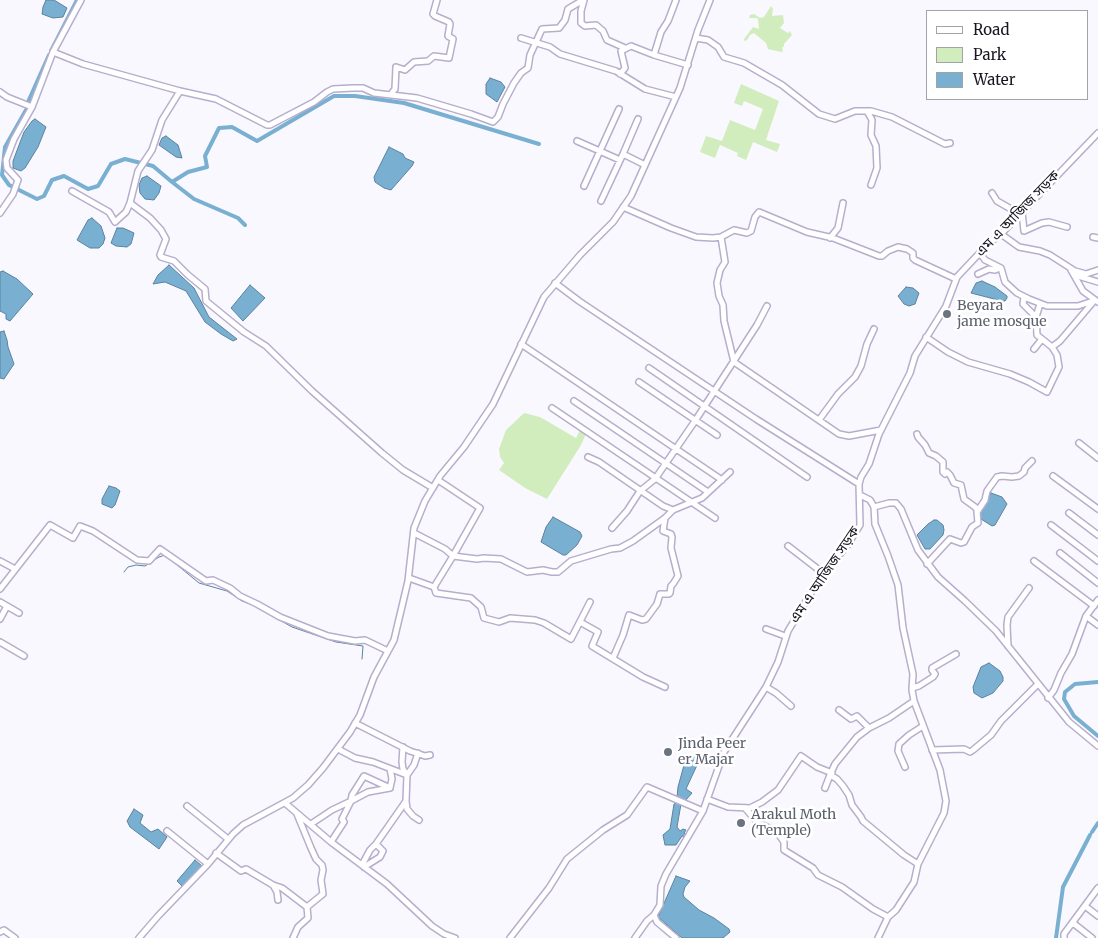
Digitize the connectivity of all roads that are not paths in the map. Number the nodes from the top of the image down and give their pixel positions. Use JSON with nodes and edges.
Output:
{"nodes":[{"id":1,"x":80,"y":0,"type":"edge"},
{"id":2,"x":437,"y":0,"type":"edge"},
{"id":3,"x":583,"y":0,"type":"edge"},
{"id":4,"x":676,"y":0,"type":"edge"},
{"id":5,"x":710,"y":0,"type":"edge"},
{"id":6,"x":521,"y":38,"type":"dead end"},
{"id":7,"x":696,"y":38,"type":"junction"},
{"id":8,"x":536,"y":42,"type":"junction"},
{"id":9,"x":625,"y":48,"type":"junction"},
{"id":10,"x":53,"y":52,"type":"junction"},
{"id":11,"x":654,"y":55,"type":"junction"},
{"id":12,"x":688,"y":65,"type":"junction"},
{"id":13,"x":620,"y":74,"type":"junction"},
{"id":14,"x":180,"y":91,"type":"junction"},
{"id":15,"x":0,"y":92,"type":"edge"},
{"id":16,"x":391,"y":94,"type":"junction"},
{"id":17,"x":676,"y":97,"type":"junction"},
{"id":18,"x":32,"y":107,"type":"junction"},
{"id":19,"x":619,"y":109,"type":"dead end"},
{"id":20,"x":867,"y":111,"type":"junction"},
{"id":21,"x":638,"y":119,"type":"dead end"},
{"id":22,"x":1098,"y":132,"type":"edge"},
{"id":23,"x":577,"y":141,"type":"dead end"},
{"id":24,"x":950,"y":143,"type":"dead end"},
{"id":25,"x":600,"y":151,"type":"junction"},
{"id":26,"x":622,"y":157,"type":"junction"},
{"id":27,"x":645,"y":165,"type":"junction"},
{"id":28,"x":872,"y":184,"type":"dead end"},
{"id":29,"x":584,"y":186,"type":"dead end"},
{"id":30,"x":72,"y":191,"type":"dead end"},
{"id":31,"x":992,"y":192,"type":"dead end"},
{"id":32,"x":601,"y":201,"type":"dead end"},
{"id":33,"x":130,"y":203,"type":"junction"},
{"id":34,"x":844,"y":203,"type":"dead end"},
{"id":35,"x":623,"y":207,"type":"junction"},
{"id":36,"x":1022,"y":212,"type":"junction"},
{"id":37,"x":0,"y":213,"type":"edge"},
{"id":38,"x":1014,"y":216,"type":"dead end"},
{"id":39,"x":1067,"y":227,"type":"dead end"},
{"id":40,"x":1001,"y":234,"type":"junction"},
{"id":41,"x":721,"y":237,"type":"junction"},
{"id":42,"x":830,"y":238,"type":"junction"},
{"id":43,"x":980,"y":253,"type":"junction"},
{"id":44,"x":1067,"y":266,"type":"junction"},
{"id":45,"x":1001,"y":268,"type":"junction"},
{"id":46,"x":1098,"y":270,"type":"edge"},
{"id":47,"x":978,"y":274,"type":"dead end"},
{"id":48,"x":1075,"y":275,"type":"junction"},
{"id":49,"x":956,"y":279,"type":"junction"},
{"id":50,"x":1098,"y":282,"type":"edge"},
{"id":51,"x":555,"y":283,"type":"junction"},
{"id":52,"x":1024,"y":297,"type":"junction"},
{"id":53,"x":1096,"y":301,"type":"edge"},
{"id":54,"x":1040,"y":304,"type":"junction"},
{"id":55,"x":767,"y":306,"type":"dead end"},
{"id":56,"x":1036,"y":317,"type":"junction"},
{"id":57,"x":874,"y":329,"type":"dead end"},
{"id":58,"x":926,"y":337,"type":"junction"},
{"id":59,"x":1042,"y":339,"type":"junction"},
{"id":60,"x":521,"y":344,"type":"junction"},
{"id":61,"x":1052,"y":347,"type":"junction"},
{"id":62,"x":1034,"y":349,"type":"dead end"},
{"id":63,"x":734,"y":362,"type":"junction"},
{"id":64,"x":649,"y":368,"type":"dead end"},
{"id":65,"x":638,"y":382,"type":"dead end"},
{"id":66,"x":714,"y":391,"type":"junction"},
{"id":67,"x":574,"y":401,"type":"dead end"},
{"id":68,"x":704,"y":406,"type":"junction"},
{"id":69,"x":552,"y":408,"type":"dead end"},
{"id":70,"x":819,"y":420,"type":"junction"},
{"id":71,"x":695,"y":421,"type":"junction"},
{"id":72,"x":881,"y":430,"type":"junction"},
{"id":73,"x":917,"y":434,"type":"dead end"},
{"id":74,"x":716,"y":435,"type":"dead end"},
{"id":75,"x":1080,"y":443,"type":"dead end"},
{"id":76,"x":674,"y":449,"type":"junction"},
{"id":77,"x":588,"y":457,"type":"dead end"},
{"id":78,"x":1098,"y":458,"type":"edge"},
{"id":79,"x":1032,"y":461,"type":"dead end"},
{"id":80,"x":665,"y":464,"type":"junction"},
{"id":81,"x":730,"y":472,"type":"dead end"},
{"id":82,"x":1053,"y":476,"type":"dead end"},
{"id":83,"x":807,"y":477,"type":"dead end"},
{"id":84,"x":655,"y":478,"type":"junction"},
{"id":85,"x":438,"y":480,"type":"junction"},
{"id":86,"x":722,"y":480,"type":"junction"},
{"id":87,"x":859,"y":484,"type":"junction"},
{"id":88,"x":433,"y":488,"type":"junction"},
{"id":89,"x":640,"y":491,"type":"junction"},
{"id":90,"x":708,"y":492,"type":"junction"},
{"id":91,"x":860,"y":495,"type":"junction"},
{"id":92,"x":692,"y":502,"type":"junction"},
{"id":93,"x":874,"y":507,"type":"junction"},
{"id":94,"x":1098,"y":509,"type":"edge"},
{"id":95,"x":673,"y":510,"type":"junction"},
{"id":96,"x":978,"y":511,"type":"junction"},
{"id":97,"x":1069,"y":513,"type":"dead end"},
{"id":98,"x":665,"y":518,"type":"junction"},
{"id":99,"x":715,"y":518,"type":"dead end"},
{"id":100,"x":1051,"y":525,"type":"dead end"},
{"id":101,"x":612,"y":528,"type":"dead end"},
{"id":102,"x":414,"y":533,"type":"junction"},
{"id":103,"x":1098,"y":534,"type":"edge"},
{"id":104,"x":788,"y":546,"type":"dead end"},
{"id":105,"x":1060,"y":553,"type":"dead end"},
{"id":106,"x":453,"y":556,"type":"junction"},
{"id":107,"x":0,"y":560,"type":"edge"},
{"id":108,"x":1034,"y":561,"type":"dead end"},
{"id":109,"x":1098,"y":561,"type":"edge"},
{"id":110,"x":927,"y":564,"type":"junction"},
{"id":111,"x":15,"y":569,"type":"junction"},
{"id":112,"x":823,"y":573,"type":"junction"},
{"id":113,"x":408,"y":578,"type":"junction"},
{"id":114,"x":1098,"y":584,"type":"edge"},
{"id":115,"x":434,"y":587,"type":"junction"},
{"id":116,"x":1029,"y":588,"type":"dead end"},
{"id":117,"x":0,"y":589,"type":"edge"},
{"id":118,"x":1098,"y":600,"type":"edge"},
{"id":119,"x":0,"y":602,"type":"edge"},
{"id":120,"x":590,"y":602,"type":"dead end"},
{"id":121,"x":8,"y":606,"type":"junction"},
{"id":122,"x":1094,"y":606,"type":"junction"},
{"id":123,"x":19,"y":614,"type":"dead end"},
{"id":124,"x":1086,"y":616,"type":"junction"},
{"id":125,"x":0,"y":619,"type":"edge"},
{"id":126,"x":580,"y":622,"type":"junction"},
{"id":127,"x":1098,"y":625,"type":"edge"},
{"id":128,"x":766,"y":629,"type":"dead end"},
{"id":129,"x":785,"y":636,"type":"junction"},
{"id":130,"x":0,"y":642,"type":"edge"},
{"id":131,"x":1008,"y":646,"type":"junction"},
{"id":132,"x":388,"y":651,"type":"junction"},
{"id":133,"x":956,"y":654,"type":"dead end"},
{"id":134,"x":24,"y":656,"type":"dead end"},
{"id":135,"x":613,"y":658,"type":"junction"},
{"id":136,"x":1038,"y":684,"type":"junction"},
{"id":137,"x":665,"y":687,"type":"dead end"},
{"id":138,"x":766,"y":687,"type":"junction"},
{"id":139,"x":912,"y":688,"type":"junction"},
{"id":140,"x":1048,"y":698,"type":"junction"},
{"id":141,"x":914,"y":701,"type":"junction"},
{"id":142,"x":791,"y":706,"type":"dead end"},
{"id":143,"x":839,"y":710,"type":"dead end"},
{"id":144,"x":355,"y":723,"type":"junction"},
{"id":145,"x":923,"y":726,"type":"junction"},
{"id":146,"x":869,"y":728,"type":"junction"},
{"id":147,"x":1098,"y":746,"type":"edge"},
{"id":148,"x":402,"y":747,"type":"junction"},
{"id":149,"x":338,"y":749,"type":"junction"},
{"id":150,"x":932,"y":750,"type":"junction"},
{"id":151,"x":418,"y":753,"type":"junction"},
{"id":152,"x":430,"y":755,"type":"dead end"},
{"id":153,"x":905,"y":767,"type":"dead end"},
{"id":154,"x":390,"y":769,"type":"junction"},
{"id":155,"x":831,"y":774,"type":"junction"},
{"id":156,"x":407,"y":775,"type":"junction"},
{"id":157,"x":390,"y":788,"type":"junction"},
{"id":158,"x":825,"y":788,"type":"dead end"},
{"id":159,"x":707,"y":799,"type":"junction"},
{"id":160,"x":351,"y":801,"type":"junction"},
{"id":161,"x":406,"y":801,"type":"junction"},
{"id":162,"x":284,"y":803,"type":"junction"},
{"id":163,"x":187,"y":806,"type":"dead end"},
{"id":164,"x":745,"y":808,"type":"junction"},
{"id":165,"x":703,"y":811,"type":"junction"},
{"id":166,"x":297,"y":813,"type":"junction"},
{"id":167,"x":419,"y":820,"type":"dead end"},
{"id":168,"x":311,"y":824,"type":"junction"},
{"id":169,"x":167,"y":832,"type":"dead end"},
{"id":170,"x":228,"y":839,"type":"junction"},
{"id":171,"x":331,"y":842,"type":"junction"},
{"id":172,"x":376,"y":844,"type":"junction"},
{"id":173,"x":216,"y":853,"type":"junction"},
{"id":174,"x":208,"y":864,"type":"junction"},
{"id":175,"x":918,"y":864,"type":"junction"},
{"id":176,"x":364,"y":867,"type":"junction"},
{"id":177,"x":273,"y":885,"type":"junction"},
{"id":178,"x":1098,"y":889,"type":"edge"},
{"id":179,"x":278,"y":900,"type":"dead end"},
{"id":180,"x":1085,"y":906,"type":"junction"},
{"id":181,"x":307,"y":907,"type":"junction"},
{"id":182,"x":654,"y":915,"type":"junction"},
{"id":183,"x":1098,"y":916,"type":"edge"},
{"id":184,"x":888,"y":918,"type":"junction"},
{"id":185,"x":1073,"y":923,"type":"junction"},
{"id":186,"x":0,"y":932,"type":"edge"},
{"id":187,"x":15,"y":938,"type":"edge"},
{"id":188,"x":139,"y":938,"type":"edge"},
{"id":189,"x":293,"y":938,"type":"edge"},
{"id":190,"x":454,"y":938,"type":"edge"},
{"id":191,"x":510,"y":938,"type":"edge"},
{"id":192,"x":635,"y":938,"type":"edge"},
{"id":193,"x":676,"y":938,"type":"edge"},
{"id":194,"x":878,"y":938,"type":"edge"},
{"id":195,"x":1064,"y":938,"type":"edge"},
{"id":196,"x":1092,"y":938,"type":"edge"}],
"edges":[{"from":1,"to":10,"type":"street"},
{"from":2,"to":16,"type":"street"},
{"from":3,"to":8,"type":"street"},
{"from":3,"to":9,"type":"street"},
{"from":4,"to":11,"type":"street"},
{"from":5,"to":7,"type":"street"},
{"from":6,"to":8,"type":"street"},
{"from":7,"to":12,"type":"street"},
{"from":7,"to":20,"type":"street"},
{"from":8,"to":13,"type":"street"},
{"from":8,"to":16,"type":"street"},
{"from":9,"to":11,"type":"street"},
{"from":9,"to":13,"type":"street"},
{"from":10,"to":14,"type":"street"},
{"from":10,"to":18,"type":"street"},
{"from":11,"to":12,"type":"street"},
{"from":12,"to":17,"type":"street"},
{"from":13,"to":17,"type":"street"},
{"from":14,"to":16,"type":"street"},
{"from":14,"to":33,"type":"street"},
{"from":15,"to":18,"type":"street"},
{"from":17,"to":27,"type":"street"},
{"from":18,"to":37,"type":"street"},
{"from":19,"to":25,"type":"street"},
{"from":20,"to":24,"type":"street"},
{"from":20,"to":28,"type":"street"},
{"from":21,"to":26,"type":"street"},
{"from":22,"to":36,"type":"street","name":"এম এ আজিজ সড়ক"},
{"from":23,"to":25,"type":"street"},
{"from":25,"to":26,"type":"street"},
{"from":25,"to":29,"type":"street"},
{"from":26,"to":27,"type":"street"},
{"from":26,"to":32,"type":"street"},
{"from":27,"to":35,"type":"street"},
{"from":30,"to":33,"type":"street"},
{"from":31,"to":38,"type":"street"},
{"from":33,"to":88,"type":"street"},
{"from":34,"to":42,"type":"street"},
{"from":35,"to":41,"type":"street"},
{"from":35,"to":51,"type":"street"},
{"from":36,"to":39,"type":"street"},
{"from":36,"to":40,"type":"street","name":"এম এ আজিজ সড়ক"},
{"from":40,"to":43,"type":"street","name":"এম এ আজিজ সড়ক"},
{"from":40,"to":44,"type":"street"},
{"from":41,"to":42,"type":"street"},
{"from":41,"to":63,"type":"street"},
{"from":42,"to":49,"type":"street"},
{"from":43,"to":45,"type":"street"},
{"from":43,"to":49,"type":"street","name":"এম এ আজিজ সড়ক"},
{"from":44,"to":46,"type":"street"},
{"from":44,"to":48,"type":"street"},
{"from":45,"to":47,"type":"street"},
{"from":45,"to":52,"type":"street"},
{"from":48,"to":50,"type":"street"},
{"from":48,"to":53,"type":"street"},
{"from":49,"to":58,"type":"street","name":"এম এ আজিজ সড়ক"},
{"from":51,"to":60,"type":"street"},
{"from":51,"to":66,"type":"street"},
{"from":52,"to":54,"type":"street"},
{"from":52,"to":56,"type":"street"},
{"from":53,"to":54,"type":"street"},
{"from":53,"to":61,"type":"street"},
{"from":54,"to":56,"type":"street"},
{"from":55,"to":63,"type":"street"},
{"from":56,"to":59,"type":"street"},
{"from":57,"to":70,"type":"street"},
{"from":58,"to":61,"type":"street"},
{"from":58,"to":72,"type":"street","name":"এম এ আজিজ সড়ক"},
{"from":59,"to":61,"type":"street"},
{"from":59,"to":62,"type":"street"},
{"from":60,"to":76,"type":"street"},
{"from":60,"to":85,"type":"street"},
{"from":63,"to":66,"type":"street"},
{"from":63,"to":70,"type":"street"},
{"from":64,"to":68,"type":"street"},
{"from":65,"to":71,"type":"street"},
{"from":66,"to":68,"type":"street"},
{"from":66,"to":87,"type":"street"},
{"from":67,"to":80,"type":"street"},
{"from":68,"to":71,"type":"street"},
{"from":68,"to":83,"type":"street"},
{"from":69,"to":84,"type":"street"},
{"from":70,"to":72,"type":"street"},
{"from":71,"to":74,"type":"street"},
{"from":71,"to":76,"type":"street"},
{"from":72,"to":87,"type":"street","name":"এম এ আজিজ সড়ক"},
{"from":73,"to":96,"type":"street"},
{"from":75,"to":78,"type":"street"},
{"from":76,"to":80,"type":"street"},
{"from":76,"to":86,"type":"street"},
{"from":77,"to":89,"type":"street"},
{"from":79,"to":96,"type":"street"},
{"from":80,"to":84,"type":"street"},
{"from":80,"to":90,"type":"street"},
{"from":81,"to":86,"type":"street"},
{"from":82,"to":94,"type":"street"},
{"from":84,"to":89,"type":"street"},
{"from":84,"to":92,"type":"street"},
{"from":85,"to":88,"type":"street"},
{"from":85,"to":106,"type":"street"},
{"from":86,"to":90,"type":"street"},
{"from":87,"to":91,"type":"street","name":"এম এ আজিজ সড়ক"},
{"from":88,"to":102,"type":"street"},
{"from":89,"to":95,"type":"street"},
{"from":89,"to":101,"type":"street"},
{"from":90,"to":92,"type":"street"},
{"from":91,"to":93,"type":"street"},
{"from":91,"to":112,"type":"street","name":"এম এ আজিজ সড়ক"},
{"from":92,"to":95,"type":"street"},
{"from":92,"to":99,"type":"street"},
{"from":93,"to":110,"type":"street"},
{"from":93,"to":139,"type":"street"},
{"from":95,"to":98,"type":"street"},
{"from":96,"to":110,"type":"street"},
{"from":97,"to":103,"type":"street"},
{"from":98,"to":106,"type":"street"},
{"from":98,"to":135,"type":"street"},
{"from":100,"to":109,"type":"street"},
{"from":102,"to":106,"type":"street"},
{"from":102,"to":113,"type":"street"},
{"from":104,"to":112,"type":"street"},
{"from":105,"to":114,"type":"street"},
{"from":106,"to":115,"type":"street"},
{"from":107,"to":111,"type":"street"},
{"from":108,"to":122,"type":"street"},
{"from":110,"to":131,"type":"street"},
{"from":111,"to":117,"type":"street"},
{"from":111,"to":132,"type":"street"},
{"from":112,"to":129,"type":"street","name":"এম এ আজিজ সড়ক"},
{"from":113,"to":115,"type":"street"},
{"from":113,"to":132,"type":"street"},
{"from":115,"to":126,"type":"street"},
{"from":116,"to":131,"type":"street"},
{"from":118,"to":122,"type":"street"},
{"from":119,"to":121,"type":"street"},
{"from":120,"to":126,"type":"street"},
{"from":121,"to":123,"type":"street"},
{"from":121,"to":125,"type":"street"},
{"from":122,"to":124,"type":"street"},
{"from":124,"to":127,"type":"street"},
{"from":124,"to":140,"type":"street"},
{"from":126,"to":135,"type":"street"},
{"from":128,"to":129,"type":"street"},
{"from":129,"to":138,"type":"street","name":"এম এ আজিজ সড়ক"},
{"from":130,"to":134,"type":"street"},
{"from":131,"to":136,"type":"street"},
{"from":132,"to":144,"type":"street"},
{"from":133,"to":139,"type":"street"},
{"from":135,"to":137,"type":"street"},
{"from":136,"to":140,"type":"street"},
{"from":136,"to":150,"type":"street"},
{"from":138,"to":142,"type":"street"},
{"from":138,"to":159,"type":"street","name":"এম এ আজিজ সড়ক"},
{"from":139,"to":141,"type":"street"},
{"from":140,"to":147,"type":"street"},
{"from":141,"to":145,"type":"street"},
{"from":141,"to":146,"type":"street"},
{"from":143,"to":146,"type":"street"},
{"from":144,"to":148,"type":"street"},
{"from":144,"to":149,"type":"street"},
{"from":145,"to":150,"type":"street"},
{"from":145,"to":153,"type":"street"},
{"from":146,"to":155,"type":"street"},
{"from":148,"to":151,"type":"street"},
{"from":148,"to":156,"type":"street"},
{"from":149,"to":154,"type":"street"},
{"from":149,"to":162,"type":"street"},
{"from":150,"to":175,"type":"street"},
{"from":151,"to":152,"type":"street"},
{"from":151,"to":156,"type":"street"},
{"from":154,"to":156,"type":"street"},
{"from":154,"to":157,"type":"street"},
{"from":155,"to":158,"type":"street"},
{"from":155,"to":164,"type":"street"},
{"from":155,"to":175,"type":"street"},
{"from":156,"to":161,"type":"street"},
{"from":157,"to":160,"type":"street"},
{"from":157,"to":160,"type":"street"},
{"from":159,"to":164,"type":"street"},
{"from":159,"to":165,"type":"street","name":"এম এ আজিজ সড়ক"},
{"from":160,"to":168,"type":"street"},
{"from":160,"to":171,"type":"street"},
{"from":161,"to":167,"type":"street"},
{"from":161,"to":172,"type":"street"},
{"from":162,"to":166,"type":"street"},
{"from":162,"to":170,"type":"street"},
{"from":163,"to":170,"type":"street"},
{"from":164,"to":184,"type":"street"},
{"from":165,"to":182,"type":"street","name":"এম এ আজিজ সড়ক"},
{"from":165,"to":191,"type":"street"},
{"from":166,"to":168,"type":"street"},
{"from":166,"to":181,"type":"street"},
{"from":168,"to":171,"type":"street"},
{"from":169,"to":174,"type":"street"},
{"from":170,"to":173,"type":"street"},
{"from":171,"to":176,"type":"street"},
{"from":172,"to":176,"type":"street"},
{"from":172,"to":176,"type":"street"},
{"from":173,"to":174,"type":"street"},
{"from":173,"to":177,"type":"street"},
{"from":174,"to":188,"type":"street"},
{"from":175,"to":184,"type":"street"},
{"from":176,"to":190,"type":"street"},
{"from":177,"to":179,"type":"street"},
{"from":177,"to":181,"type":"street"},
{"from":178,"to":180,"type":"street"},
{"from":180,"to":183,"type":"street"},
{"from":180,"to":185,"type":"street"},
{"from":181,"to":189,"type":"street"},
{"from":182,"to":192,"type":"street","name":"এম এ আজিজ সড়ক"},
{"from":182,"to":193,"type":"street"},
{"from":184,"to":194,"type":"street"},
{"from":185,"to":195,"type":"street"},
{"from":185,"to":196,"type":"street"},
{"from":186,"to":187,"type":"street"}]}
